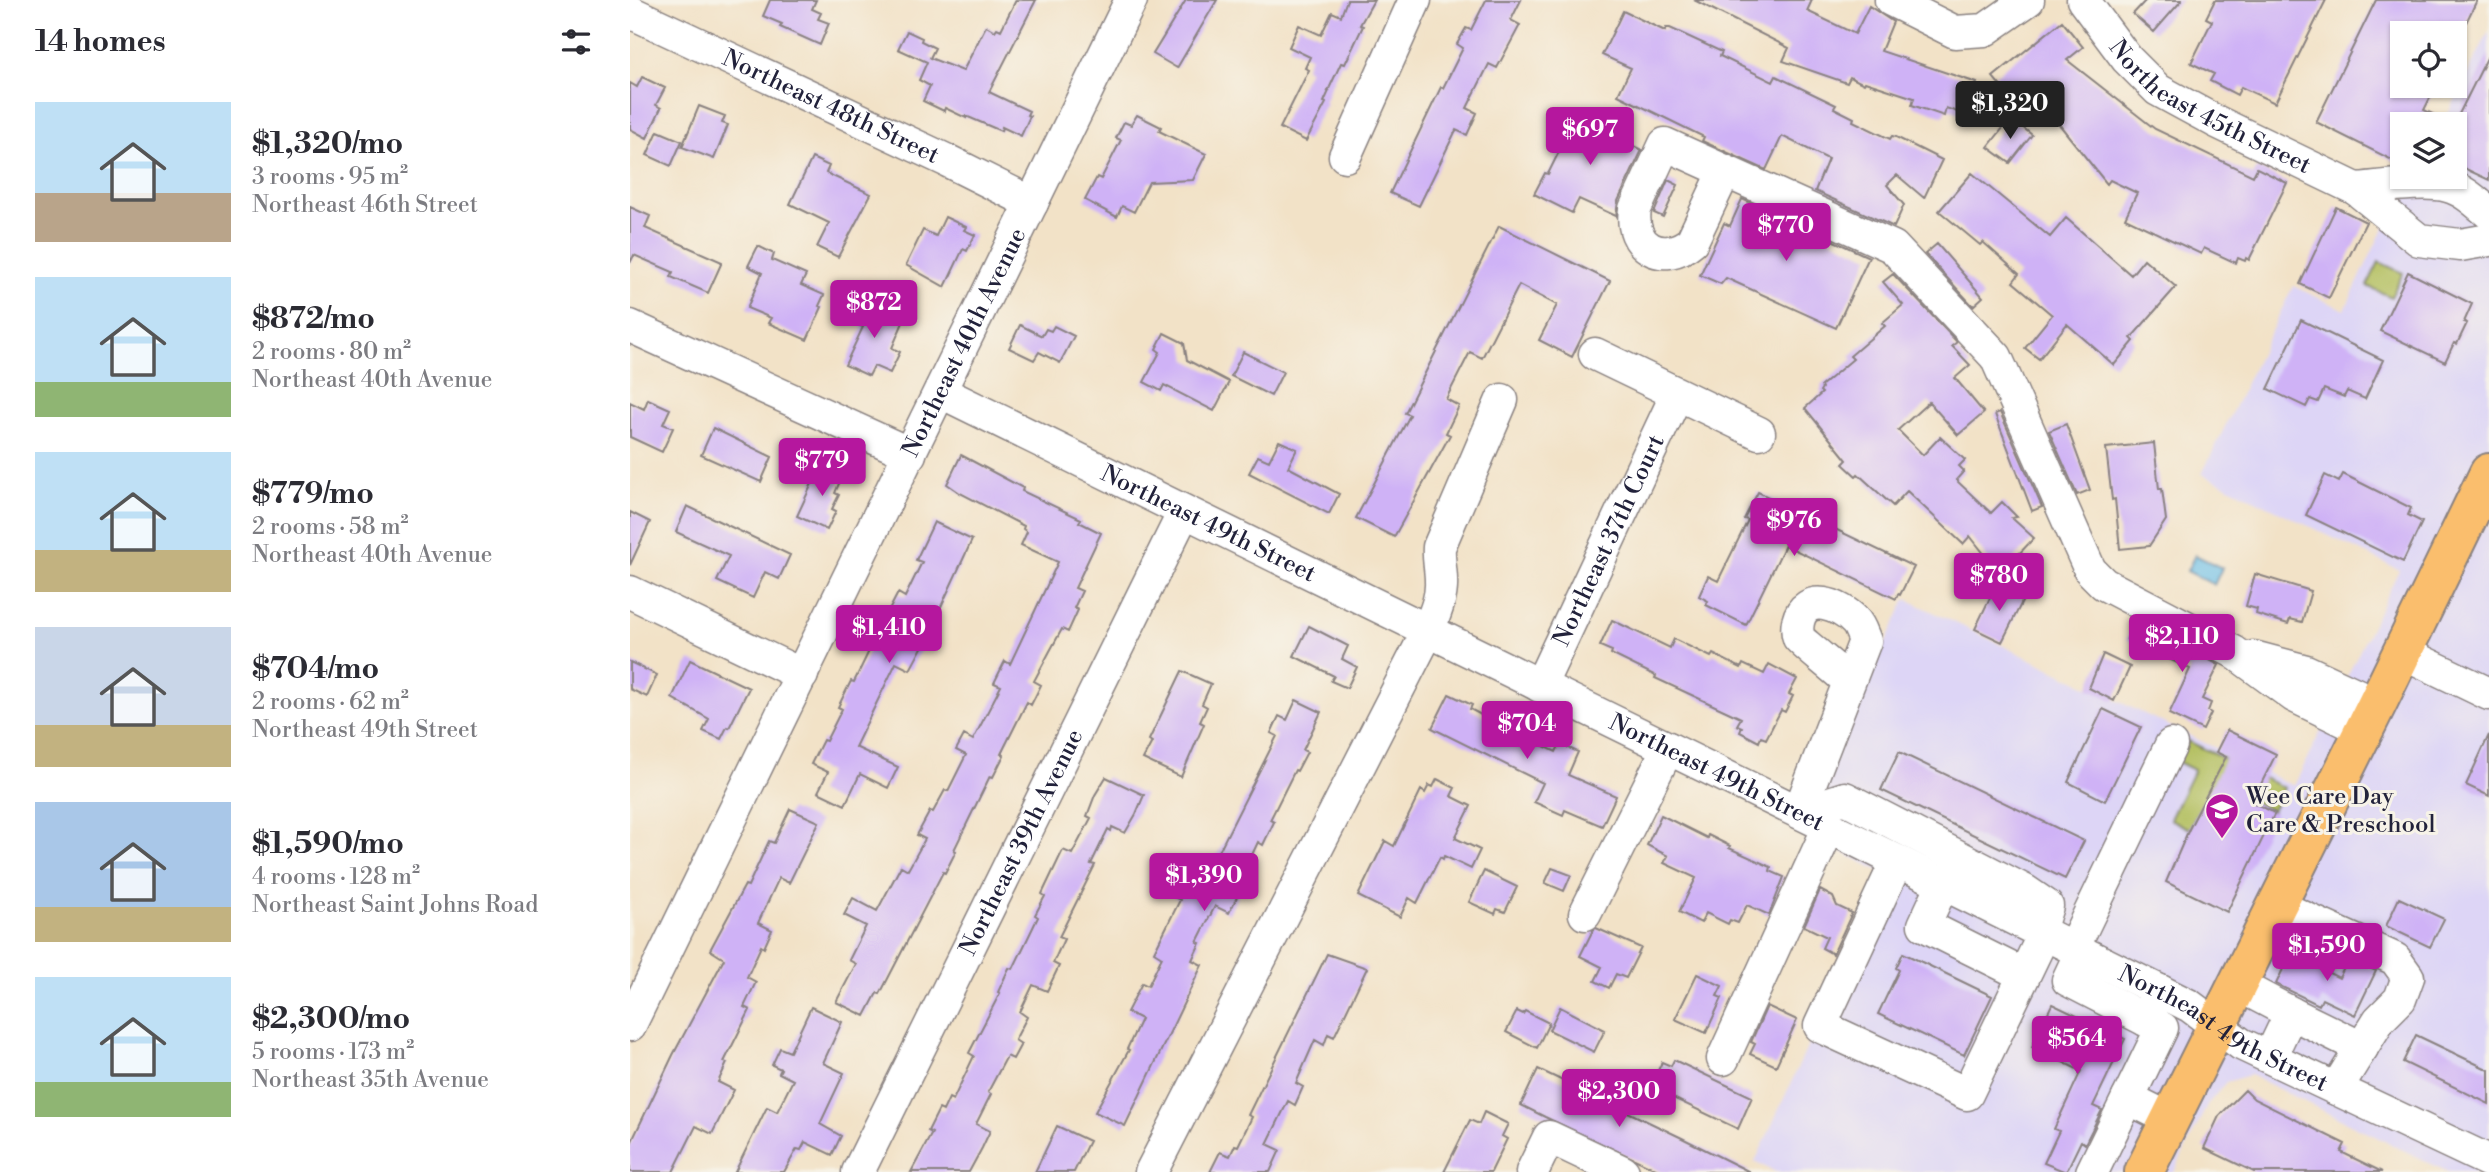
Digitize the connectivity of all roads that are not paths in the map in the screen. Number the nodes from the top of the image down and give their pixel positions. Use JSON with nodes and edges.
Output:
{"nodes":[{"id":1,"x":1131,"y":0,"type":"edge"},
{"id":2,"x":1415,"y":0,"type":"edge"},
{"id":3,"x":1891,"y":0,"type":"edge"},
{"id":4,"x":2028,"y":0,"type":"edge"},
{"id":5,"x":2083,"y":0,"type":"edge"},
{"id":6,"x":630,"y":12,"type":"edge"},
{"id":7,"x":1345,"y":156,"type":"dead end"},
{"id":8,"x":1725,"y":171,"type":"dead end"},
{"id":9,"x":2356,"y":189,"type":"junction"},
{"id":10,"x":1032,"y":203,"type":"junction"},
{"id":11,"x":2489,"y":213,"type":"edge"},
{"id":12,"x":2489,"y":240,"type":"edge"},
{"id":13,"x":630,"y":326,"type":"edge"},
{"id":14,"x":1595,"y":354,"type":"dead end"},
{"id":15,"x":941,"y":393,"type":"junction"},
{"id":16,"x":1676,"y":394,"type":"junction"},
{"id":17,"x":1502,"y":400,"type":"dead end"},
{"id":18,"x":1759,"y":433,"type":"dead end"},
{"id":19,"x":910,"y":454,"type":"junction"},
{"id":20,"x":2489,"y":473,"type":"edge"},
{"id":21,"x":1184,"y":512,"type":"junction"},
{"id":22,"x":2478,"y":522,"type":"edge"},
{"id":23,"x":630,"y":592,"type":"edge"},
{"id":24,"x":1428,"y":631,"type":"junction"},
{"id":25,"x":2402,"y":652,"type":"junction"},
{"id":26,"x":803,"y":675,"type":"junction"},
{"id":27,"x":1849,"y":681,"type":"dead end"},
{"id":28,"x":1541,"y":686,"type":"junction"},
{"id":29,"x":2489,"y":694,"type":"edge"},
{"id":30,"x":2371,"y":717,"type":"junction"},
{"id":31,"x":2171,"y":745,"type":"dead end"},
{"id":32,"x":1668,"y":748,"type":"junction"},
{"id":33,"x":1816,"y":821,"type":"junction"},
{"id":34,"x":1897,"y":861,"type":"junction"},
{"id":35,"x":1943,"y":884,"type":"junction"},
{"id":36,"x":2276,"y":905,"type":"junction"},
{"id":37,"x":1585,"y":914,"type":"dead end"},
{"id":38,"x":2041,"y":932,"type":"junction"},
{"id":39,"x":2077,"y":950,"type":"junction"},
{"id":40,"x":2024,"y":975,"type":"junction"},
{"id":41,"x":2236,"y":984,"type":"junction"},
{"id":42,"x":2160,"y":991,"type":"junction"},
{"id":43,"x":2291,"y":1013,"type":"junction"},
{"id":44,"x":632,"y":1015,"type":"edge"},
{"id":45,"x":2146,"y":1020,"type":"junction"},
{"id":46,"x":2216,"y":1025,"type":"junction"},
{"id":47,"x":2362,"y":1048,"type":"junction"},
{"id":48,"x":2270,"y":1057,"type":"junction"},
{"id":49,"x":1723,"y":1059,"type":"dead end"},
{"id":50,"x":2336,"y":1088,"type":"junction"},
{"id":51,"x":2128,"y":1098,"type":"junction"},
{"id":52,"x":2170,"y":1119,"type":"junction"},
{"id":53,"x":2489,"y":1161,"type":"edge"},
{"id":54,"x":858,"y":1172,"type":"edge"},
{"id":55,"x":1151,"y":1172,"type":"edge"},
{"id":56,"x":1532,"y":1172,"type":"edge"},
{"id":57,"x":1623,"y":1172,"type":"edge"},
{"id":58,"x":2092,"y":1172,"type":"edge"},
{"id":59,"x":2144,"y":1172,"type":"edge"}],
"edges":[{"from":1,"to":10,"type":"street","name":"Northeast 40th Avenue"},
{"from":2,"to":7,"type":"street"},
{"from":3,"to":4,"type":"street"},
{"from":5,"to":9,"type":"street","name":"Northeast 45th Street"},
{"from":6,"to":10,"type":"street","name":"Northeast 48th Street"},
{"from":8,"to":30,"type":"street"},
{"from":9,"to":11,"type":"street","name":"Northeast 45th Street"},
{"from":9,"to":12,"type":"street","name":"Northeast 45th Street"},
{"from":10,"to":15,"type":"street","name":"Northeast 40th Avenue"},
{"from":13,"to":19,"type":"street"},
{"from":14,"to":16,"type":"street"},
{"from":15,"to":19,"type":"street","name":"Northeast 40th Avenue"},
{"from":15,"to":21,"type":"street","name":"Northeast 49th Street"},
{"from":16,"to":18,"type":"street"},
{"from":16,"to":28,"type":"street","name":"Northeast 37th Court"},
{"from":17,"to":24,"type":"street"},
{"from":19,"to":26,"type":"street","name":"Northeast 40th Avenue"},
{"from":20,"to":22,"type":"main road"},
{"from":21,"to":24,"type":"street","name":"Northeast 49th Street"},
{"from":21,"to":54,"type":"street","name":"Northeast 39th Avenue"},
{"from":22,"to":25,"type":"main road"},
{"from":23,"to":26,"type":"street"},
{"from":24,"to":28,"type":"street","name":"Northeast 49th Street"},
{"from":24,"to":55,"type":"street"},
{"from":25,"to":29,"type":"street"},
{"from":25,"to":30,"type":"main road"},
{"from":26,"to":44,"type":"street","name":"Northeast 40th Avenue"},
{"from":27,"to":33,"type":"street"},
{"from":28,"to":32,"type":"street","name":"Northeast 49th Street"},
{"from":30,"to":36,"type":"main road"},
{"from":31,"to":39,"type":"street"},
{"from":32,"to":33,"type":"street","name":"Northeast 49th Street"},
{"from":32,"to":37,"type":"street"},
{"from":33,"to":34,"type":"street","name":"Northeast 49th Street"},
{"from":33,"to":38,"type":"street"},
{"from":33,"to":49,"type":"street"},
{"from":34,"to":35,"type":"street","name":"Northeast 49th Street"},
{"from":34,"to":40,"type":"street"},
{"from":35,"to":38,"type":"street","name":"Northeast 49th Street"},
{"from":35,"to":40,"type":"street"},
{"from":36,"to":41,"type":"main road"},
{"from":36,"to":47,"type":"street"},
{"from":38,"to":39,"type":"street","name":"Northeast 49th Street"},
{"from":38,"to":40,"type":"street"},
{"from":39,"to":42,"type":"street","name":"Northeast 49th Street"},
{"from":39,"to":45,"type":"street"},
{"from":41,"to":43,"type":"street"},
{"from":41,"to":46,"type":"main road"},
{"from":42,"to":45,"type":"street"},
{"from":42,"to":46,"type":"street","name":"Northeast 49th Street"},
{"from":43,"to":47,"type":"street"},
{"from":43,"to":48,"type":"street"},
{"from":45,"to":51,"type":"street"},
{"from":46,"to":48,"type":"street","name":"Northeast 49th Street"},
{"from":46,"to":52,"type":"main road"},
{"from":47,"to":50,"type":"street"},
{"from":48,"to":50,"type":"street","name":"Northeast 49th Street"},
{"from":50,"to":53,"type":"street","name":"Northeast 49th Street"},
{"from":51,"to":52,"type":"street"},
{"from":51,"to":58,"type":"street"},
{"from":52,"to":59,"type":"main road"},
{"from":56,"to":57,"type":"street"}]}
